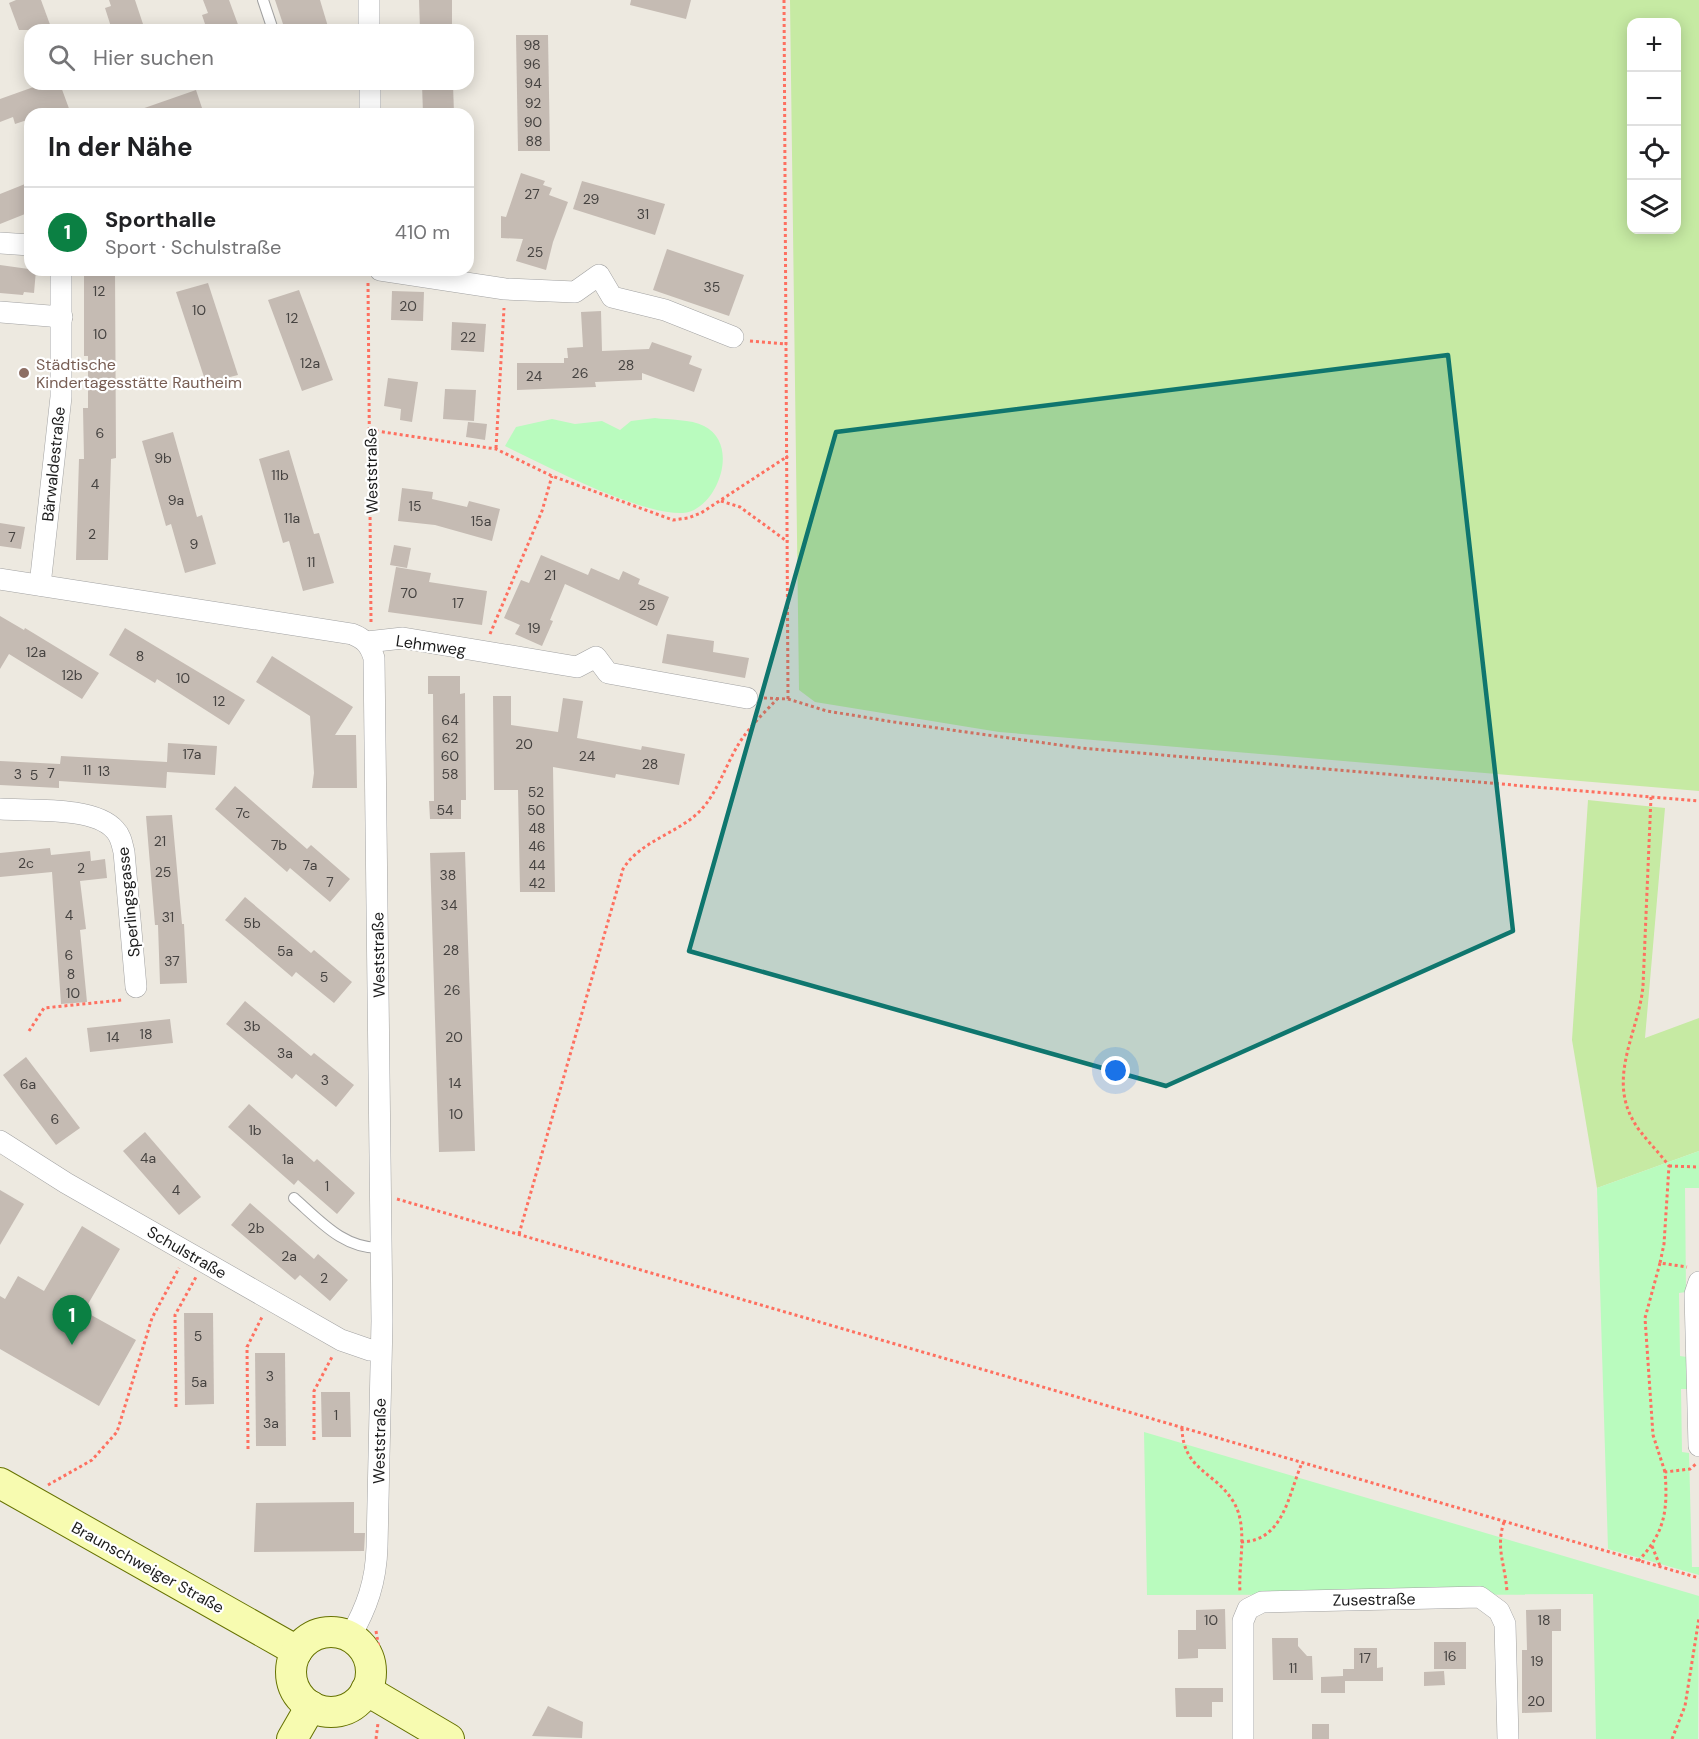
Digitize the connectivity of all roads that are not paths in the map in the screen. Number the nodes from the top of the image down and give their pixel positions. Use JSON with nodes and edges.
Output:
{"nodes":[{"id":1,"x":263,"y":0,"type":"edge"},
{"id":2,"x":369,"y":0,"type":"edge"},
{"id":3,"x":271,"y":24,"type":"edge"},
{"id":4,"x":369,"y":24,"type":"edge"},
{"id":5,"x":370,"y":90,"type":"edge"},
{"id":6,"x":370,"y":108,"type":"edge"},
{"id":7,"x":0,"y":243,"type":"edge"},
{"id":8,"x":24,"y":245,"type":"edge"},
{"id":9,"x":61,"y":276,"type":"edge"},
{"id":10,"x":384,"y":276,"type":"edge"},
{"id":11,"x":0,"y":312,"type":"edge"},
{"id":12,"x":62,"y":317,"type":"junction"},
{"id":13,"x":734,"y":337,"type":"road end"},
{"id":14,"x":0,"y":579,"type":"edge"},
{"id":15,"x":40,"y":585,"type":"junction"},
{"id":16,"x":367,"y":642,"type":"junction"},
{"id":17,"x":747,"y":698,"type":"road end"},
{"id":18,"x":0,"y":809,"type":"edge"},
{"id":19,"x":136,"y":987,"type":"road end"},
{"id":20,"x":0,"y":1141,"type":"edge"},
{"id":21,"x":294,"y":1198,"type":"dead end"},
{"id":22,"x":381,"y":1248,"type":"junction"},
{"id":23,"x":1694,"y":1275,"type":"edge"},
{"id":24,"x":380,"y":1350,"type":"junction"},
{"id":25,"x":1699,"y":1446,"type":"edge"},
{"id":26,"x":0,"y":1483,"type":"edge"},
{"id":27,"x":345,"y":1627,"type":"junction"},
{"id":28,"x":292,"y":1648,"type":"junction"},
{"id":29,"x":373,"y":1695,"type":"junction"},
{"id":30,"x":306,"y":1712,"type":"junction"},
{"id":31,"x":292,"y":1739,"type":"edge"},
{"id":32,"x":449,"y":1739,"type":"edge"},
{"id":33,"x":1243,"y":1739,"type":"edge"},
{"id":34,"x":1508,"y":1739,"type":"edge"}],
"edges":[{"from":1,"to":3,"type":"lane"},
{"from":2,"to":4,"type":"street"},
{"from":5,"to":6,"type":"street"},
{"from":7,"to":8,"type":"street"},
{"from":9,"to":12,"type":"street","name":"Bärwaldestraße"},
{"from":10,"to":13,"type":"street"},
{"from":11,"to":12,"type":"street"},
{"from":12,"to":15,"type":"street","name":"Bärwaldestraße"},
{"from":14,"to":15,"type":"street","name":"Lehmweg"},
{"from":15,"to":16,"type":"street","name":"Lehmweg"},
{"from":16,"to":17,"type":"street","name":"Lehmweg"},
{"from":16,"to":22,"type":"street","name":"Weststraße"},
{"from":18,"to":19,"type":"street","name":"Sperlingsgasse"},
{"from":20,"to":24,"type":"street","name":"Schulstraße"},
{"from":21,"to":22,"type":"lane"},
{"from":22,"to":24,"type":"street","name":"Weststraße"},
{"from":23,"to":25,"type":"street"},
{"from":24,"to":27,"type":"street","name":"Weststraße"},
{"from":26,"to":28,"type":"street","name":"Braunschweiger Straße"},
{"from":27,"to":28,"type":"street"},
{"from":27,"to":29,"type":"street"},
{"from":28,"to":30,"type":"street"},
{"from":29,"to":30,"type":"street"},
{"from":29,"to":32,"type":"street"},
{"from":30,"to":31,"type":"street"},
{"from":33,"to":34,"type":"street","name":"Zusestraße"}]}
